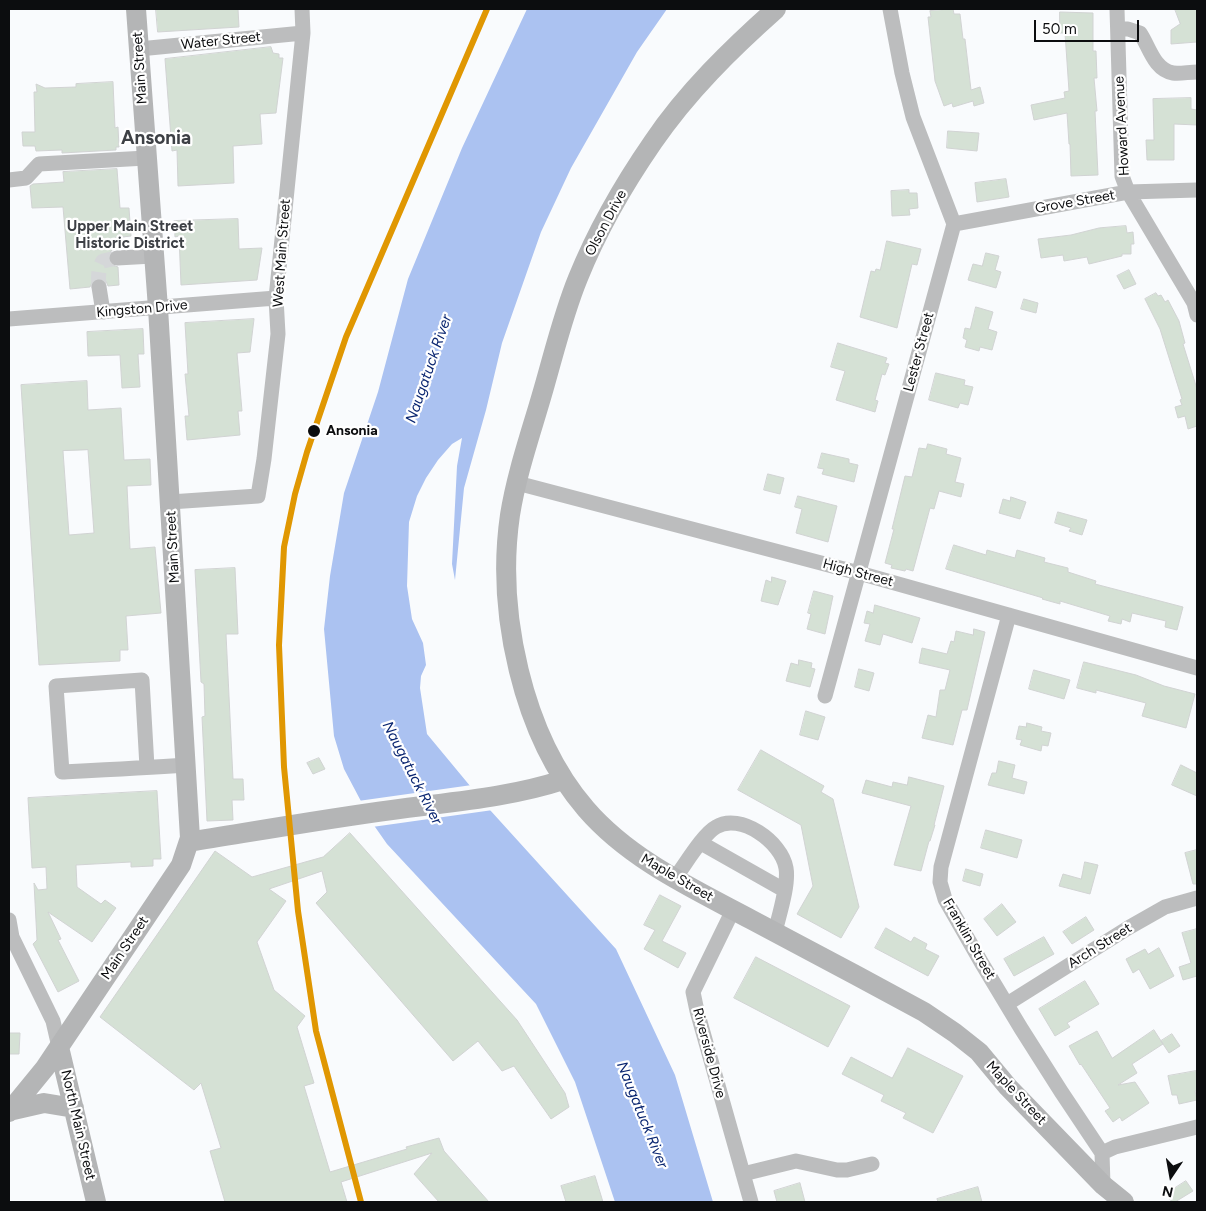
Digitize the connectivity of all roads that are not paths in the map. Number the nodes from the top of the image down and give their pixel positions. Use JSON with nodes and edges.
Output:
{"nodes":[{"id":1,"x":136,"y":9,"type":"edge"},
{"id":2,"x":302,"y":9,"type":"edge"},
{"id":3,"x":776,"y":9,"type":"edge"},
{"id":4,"x":890,"y":9,"type":"edge"},
{"id":5,"x":1117,"y":9,"type":"edge"},
{"id":6,"x":1118,"y":29,"type":"junction"},
{"id":7,"x":302,"y":34,"type":"junction"},
{"id":8,"x":140,"y":49,"type":"junction"},
{"id":9,"x":1197,"y":72,"type":"edge"},
{"id":10,"x":146,"y":158,"type":"junction"},
{"id":11,"x":9,"y":180,"type":"edge"},
{"id":12,"x":1197,"y":190,"type":"edge"},
{"id":13,"x":1128,"y":192,"type":"junction"},
{"id":14,"x":954,"y":224,"type":"junction"},
{"id":15,"x":154,"y":256,"type":"junction"},
{"id":16,"x":117,"y":258,"type":"tunnel mouth"},
{"id":17,"x":100,"y":287,"type":"tunnel mouth"},
{"id":18,"x":276,"y":298,"type":"junction"},
{"id":19,"x":158,"y":308,"type":"junction"},
{"id":20,"x":103,"y":312,"type":"junction"},
{"id":21,"x":1197,"y":315,"type":"edge"},
{"id":22,"x":9,"y":319,"type":"edge"},
{"id":23,"x":517,"y":483,"type":"junction"},
{"id":24,"x":170,"y":502,"type":"junction"},
{"id":25,"x":859,"y":573,"type":"junction"},
{"id":26,"x":1009,"y":615,"type":"junction"},
{"id":27,"x":1197,"y":668,"type":"edge"},
{"id":28,"x":825,"y":696,"type":"dead end"},
{"id":29,"x":186,"y":764,"type":"junction"},
{"id":30,"x":147,"y":767,"type":"junction"},
{"id":31,"x":564,"y":780,"type":"junction"},
{"id":32,"x":189,"y":842,"type":"junction"},
{"id":33,"x":701,"y":843,"type":"junction"},
{"id":34,"x":676,"y":878,"type":"junction"},
{"id":35,"x":784,"y":890,"type":"junction"},
{"id":36,"x":1197,"y":898,"type":"edge"},
{"id":37,"x":733,"y":910,"type":"junction"},
{"id":38,"x":9,"y":920,"type":"edge"},
{"id":39,"x":774,"y":932,"type":"junction"},
{"id":40,"x":1006,"y":1004,"type":"junction"},
{"id":41,"x":59,"y":1048,"type":"junction"},
{"id":42,"x":74,"y":1108,"type":"junction"},
{"id":43,"x":9,"y":1112,"type":"edge"},
{"id":44,"x":1197,"y":1127,"type":"edge"},
{"id":45,"x":1102,"y":1153,"type":"junction"},
{"id":46,"x":872,"y":1164,"type":"dead end"},
{"id":47,"x":743,"y":1174,"type":"junction"},
{"id":48,"x":1103,"y":1185,"type":"junction"},
{"id":49,"x":96,"y":1202,"type":"edge"},
{"id":50,"x":750,"y":1202,"type":"edge"},
{"id":51,"x":1124,"y":1202,"type":"edge"}],
"edges":[{"from":1,"to":8,"type":"main road","name":"Main Street"},
{"from":2,"to":7,"type":"street","name":"West Main Street"},
{"from":3,"to":23,"type":"main road","name":"Olson Drive"},
{"from":4,"to":14,"type":"street"},
{"from":5,"to":6,"type":"street","name":"Howard Avenue"},
{"from":6,"to":9,"type":"street"},
{"from":6,"to":13,"type":"street","name":"Howard Avenue"},
{"from":7,"to":8,"type":"street","name":"Water Street"},
{"from":7,"to":18,"type":"street","name":"West Main Street"},
{"from":8,"to":10,"type":"main road","name":"Main Street"},
{"from":10,"to":11,"type":"street"},
{"from":10,"to":15,"type":"main road","name":"Main Street"},
{"from":12,"to":13,"type":"street","name":"Grove Street"},
{"from":13,"to":14,"type":"street","name":"Grove Street"},
{"from":13,"to":21,"type":"street","name":"Howard Avenue"},
{"from":14,"to":25,"type":"street","name":"Lester Street"},
{"from":15,"to":16,"type":"street"},
{"from":15,"to":19,"type":"main road","name":"Main Street"},
{"from":17,"to":20,"type":"street"},
{"from":18,"to":19,"type":"street","name":"Kingston Drive"},
{"from":18,"to":24,"type":"street","name":"West Main Street"},
{"from":19,"to":20,"type":"street","name":"Kingston Drive"},
{"from":19,"to":24,"type":"main road","name":"Main Street"},
{"from":20,"to":22,"type":"street","name":"Kingston Drive"},
{"from":23,"to":25,"type":"street","name":"High Street"},
{"from":23,"to":31,"type":"main road"},
{"from":24,"to":29,"type":"main road","name":"Main Street"},
{"from":25,"to":26,"type":"street","name":"High Street"},
{"from":25,"to":28,"type":"street","name":"Lester Street"},
{"from":26,"to":27,"type":"street","name":"High Street"},
{"from":26,"to":40,"type":"street","name":"Franklin Street"},
{"from":29,"to":30,"type":"street"},
{"from":29,"to":32,"type":"main road","name":"Main Street"},
{"from":30,"to":30,"type":"street"},
{"from":31,"to":32,"type":"main road"},
{"from":31,"to":34,"type":"main road","name":"Maple Street"},
{"from":32,"to":41,"type":"main road","name":"Main Street"},
{"from":33,"to":34,"type":"street"},
{"from":33,"to":35,"type":"street"},
{"from":33,"to":35,"type":"street"},
{"from":34,"to":37,"type":"main road","name":"Maple Street"},
{"from":35,"to":39,"type":"street"},
{"from":36,"to":40,"type":"street","name":"Arch Street"},
{"from":37,"to":39,"type":"main road","name":"Maple Street"},
{"from":37,"to":47,"type":"street","name":"Riverside Drive"},
{"from":38,"to":41,"type":"street"},
{"from":39,"to":48,"type":"main road","name":"Maple Street"},
{"from":40,"to":45,"type":"street","name":"Franklin Street"},
{"from":41,"to":42,"type":"main road","name":"North Main Street"},
{"from":41,"to":43,"type":"main road","name":"Main Street"},
{"from":42,"to":43,"type":"main road"},
{"from":42,"to":49,"type":"main road","name":"North Main Street"},
{"from":44,"to":45,"type":"street"},
{"from":45,"to":48,"type":"street"},
{"from":46,"to":47,"type":"street"},
{"from":47,"to":50,"type":"street","name":"Riverside Drive"},
{"from":48,"to":51,"type":"main road"}]}
